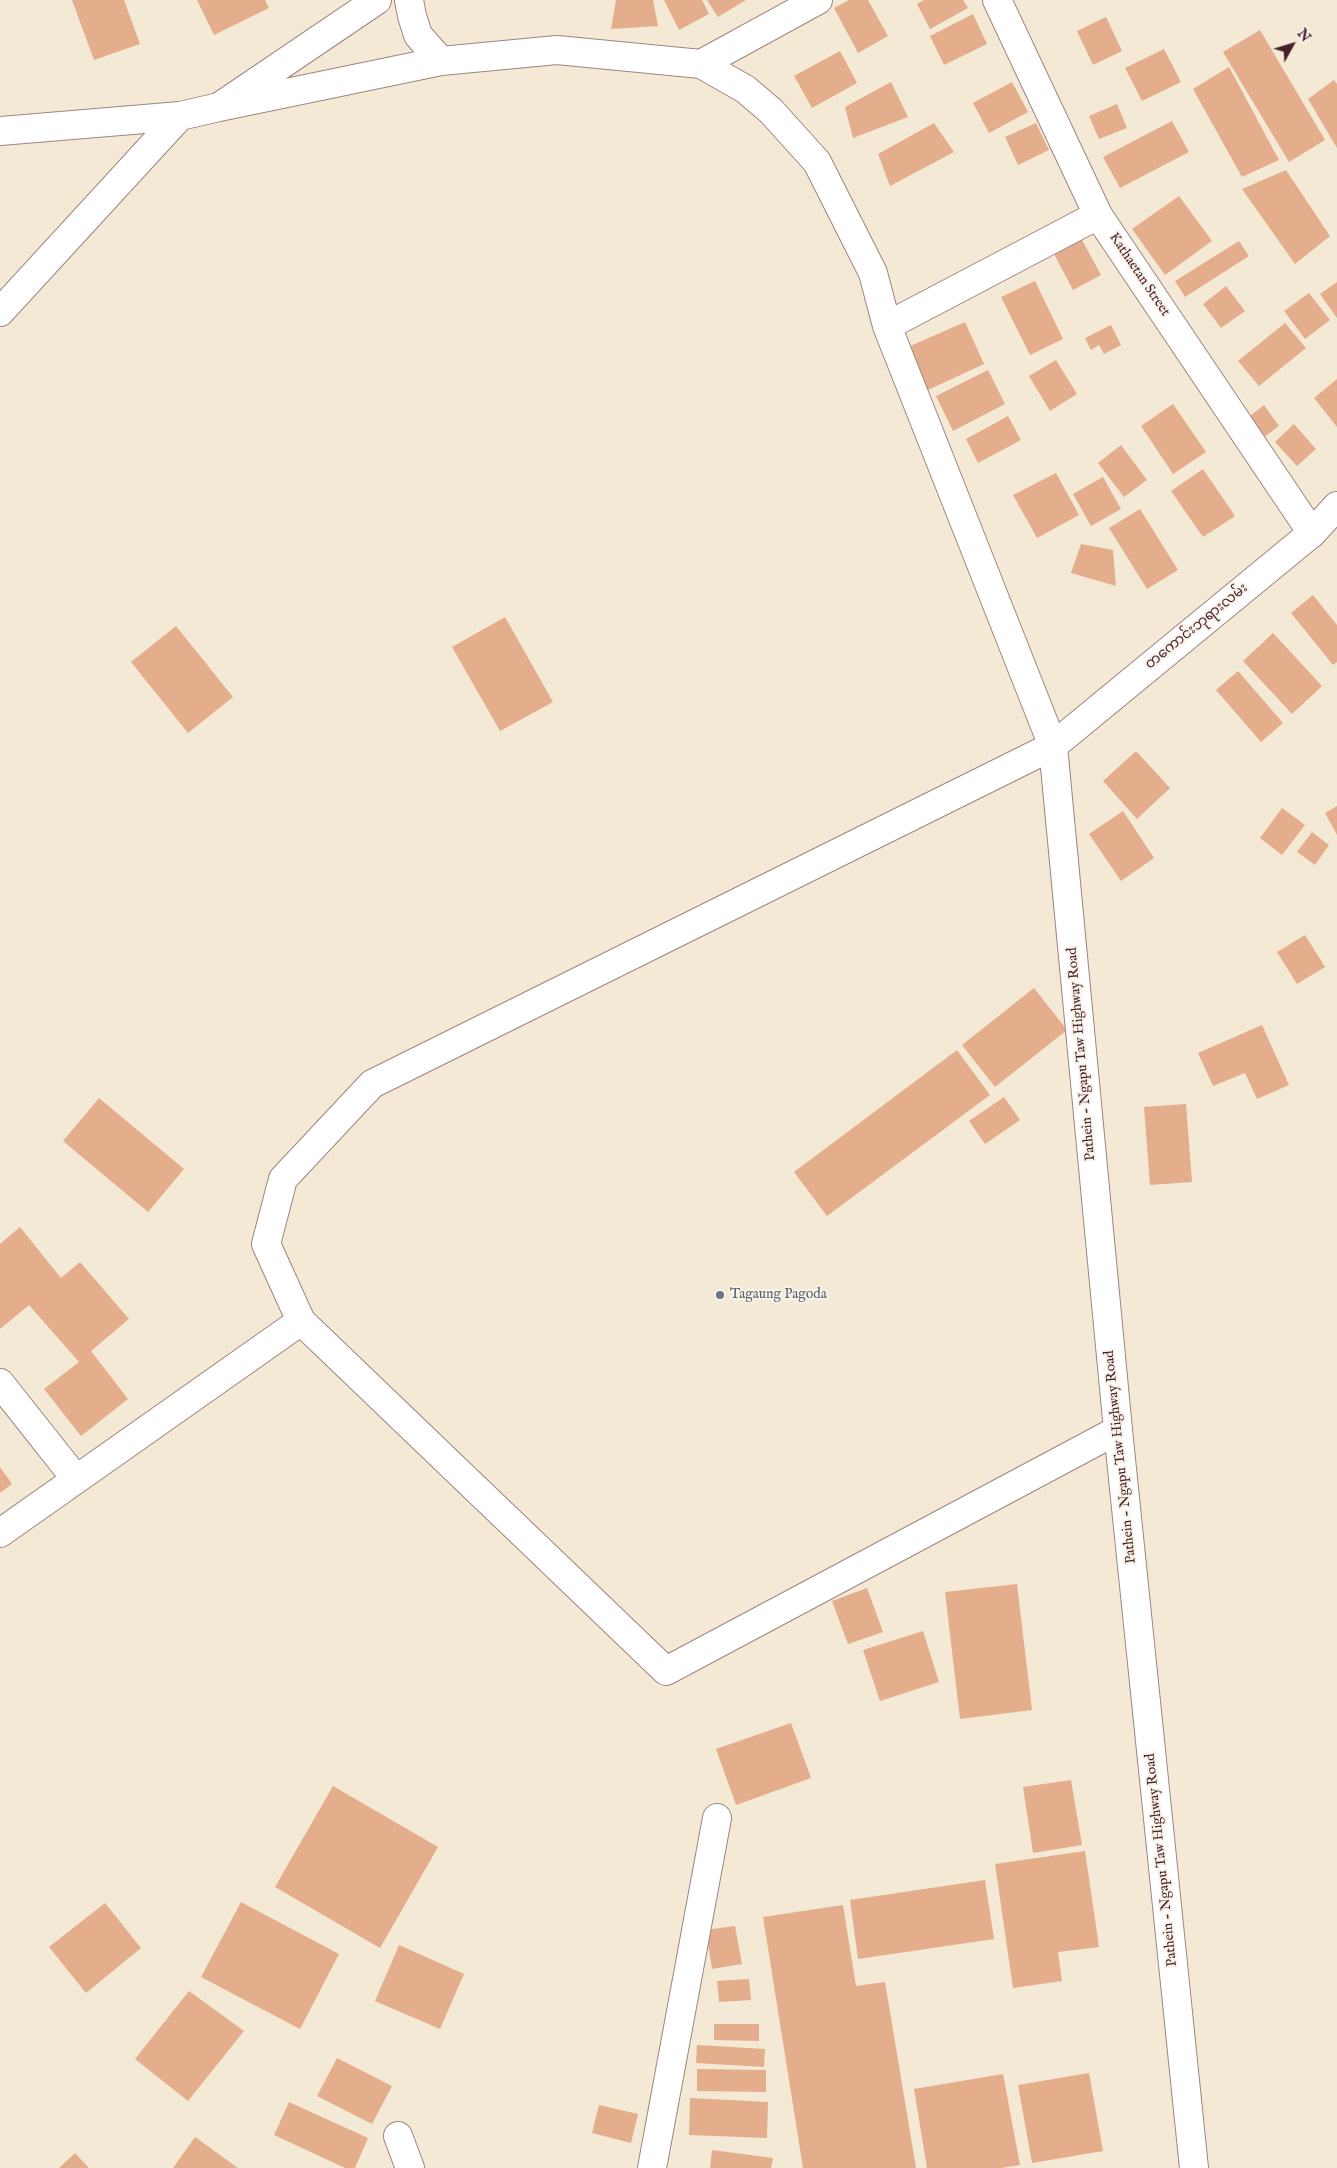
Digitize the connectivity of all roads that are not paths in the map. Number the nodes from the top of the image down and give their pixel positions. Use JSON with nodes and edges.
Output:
{"nodes":[{"id":1,"x":377,"y":0,"type":"edge"},
{"id":2,"x":410,"y":0,"type":"edge"},
{"id":3,"x":818,"y":0,"type":"edge"},
{"id":4,"x":997,"y":0,"type":"edge"},
{"id":5,"x":441,"y":62,"type":"junction"},
{"id":6,"x":701,"y":64,"type":"junction"},
{"id":7,"x":219,"y":107,"type":"junction"},
{"id":8,"x":180,"y":116,"type":"junction"},
{"id":9,"x":0,"y":131,"type":"edge"},
{"id":10,"x":1098,"y":215,"type":"junction"},
{"id":11,"x":0,"y":312,"type":"edge"},
{"id":12,"x":887,"y":326,"type":"junction"},
{"id":13,"x":1337,"y":506,"type":"edge"},
{"id":14,"x":1312,"y":533,"type":"junction"},
{"id":15,"x":1053,"y":746,"type":"junction"},
{"id":16,"x":301,"y":1321,"type":"junction"},
{"id":17,"x":0,"y":1383,"type":"edge"},
{"id":18,"x":1118,"y":1430,"type":"junction"},
{"id":19,"x":76,"y":1479,"type":"junction"},
{"id":20,"x":0,"y":1533,"type":"edge"},
{"id":21,"x":717,"y":1818,"type":"dead end"},
{"id":22,"x":398,"y":2136,"type":"dead end"},
{"id":23,"x":410,"y":2168,"type":"edge"},
{"id":24,"x":652,"y":2168,"type":"edge"},
{"id":25,"x":1194,"y":2168,"type":"edge"}],
"edges":[{"from":1,"to":7,"type":"street"},
{"from":2,"to":5,"type":"street"},
{"from":3,"to":6,"type":"street"},
{"from":4,"to":10,"type":"street","name":"Kathaetan Street"},
{"from":5,"to":6,"type":"street"},
{"from":5,"to":7,"type":"street"},
{"from":6,"to":12,"type":"street","name":"Pathein - Ngapu Taw Highway Road"},
{"from":7,"to":8,"type":"street"},
{"from":8,"to":9,"type":"street"},
{"from":8,"to":11,"type":"street"},
{"from":10,"to":12,"type":"street"},
{"from":10,"to":14,"type":"street","name":"Kathaetan Street"},
{"from":12,"to":15,"type":"street","name":"Pathein - Ngapu Taw Highway Road"},
{"from":13,"to":14,"type":"street","name":"တကောင်းဘုရားလမ်း"},
{"from":14,"to":15,"type":"street","name":"တကောင်းဘုရားလမ်း"},
{"from":15,"to":16,"type":"street","name":"တကောင်းဘုရားလမ်း"},
{"from":15,"to":18,"type":"street","name":"Pathein - Ngapu Taw Highway Road"},
{"from":16,"to":18,"type":"street"},
{"from":16,"to":19,"type":"street"},
{"from":17,"to":19,"type":"street"},
{"from":18,"to":25,"type":"street","name":"Pathein - Ngapu Taw Highway Road"},
{"from":19,"to":20,"type":"street"},
{"from":21,"to":24,"type":"street"},
{"from":22,"to":23,"type":"street"}]}
